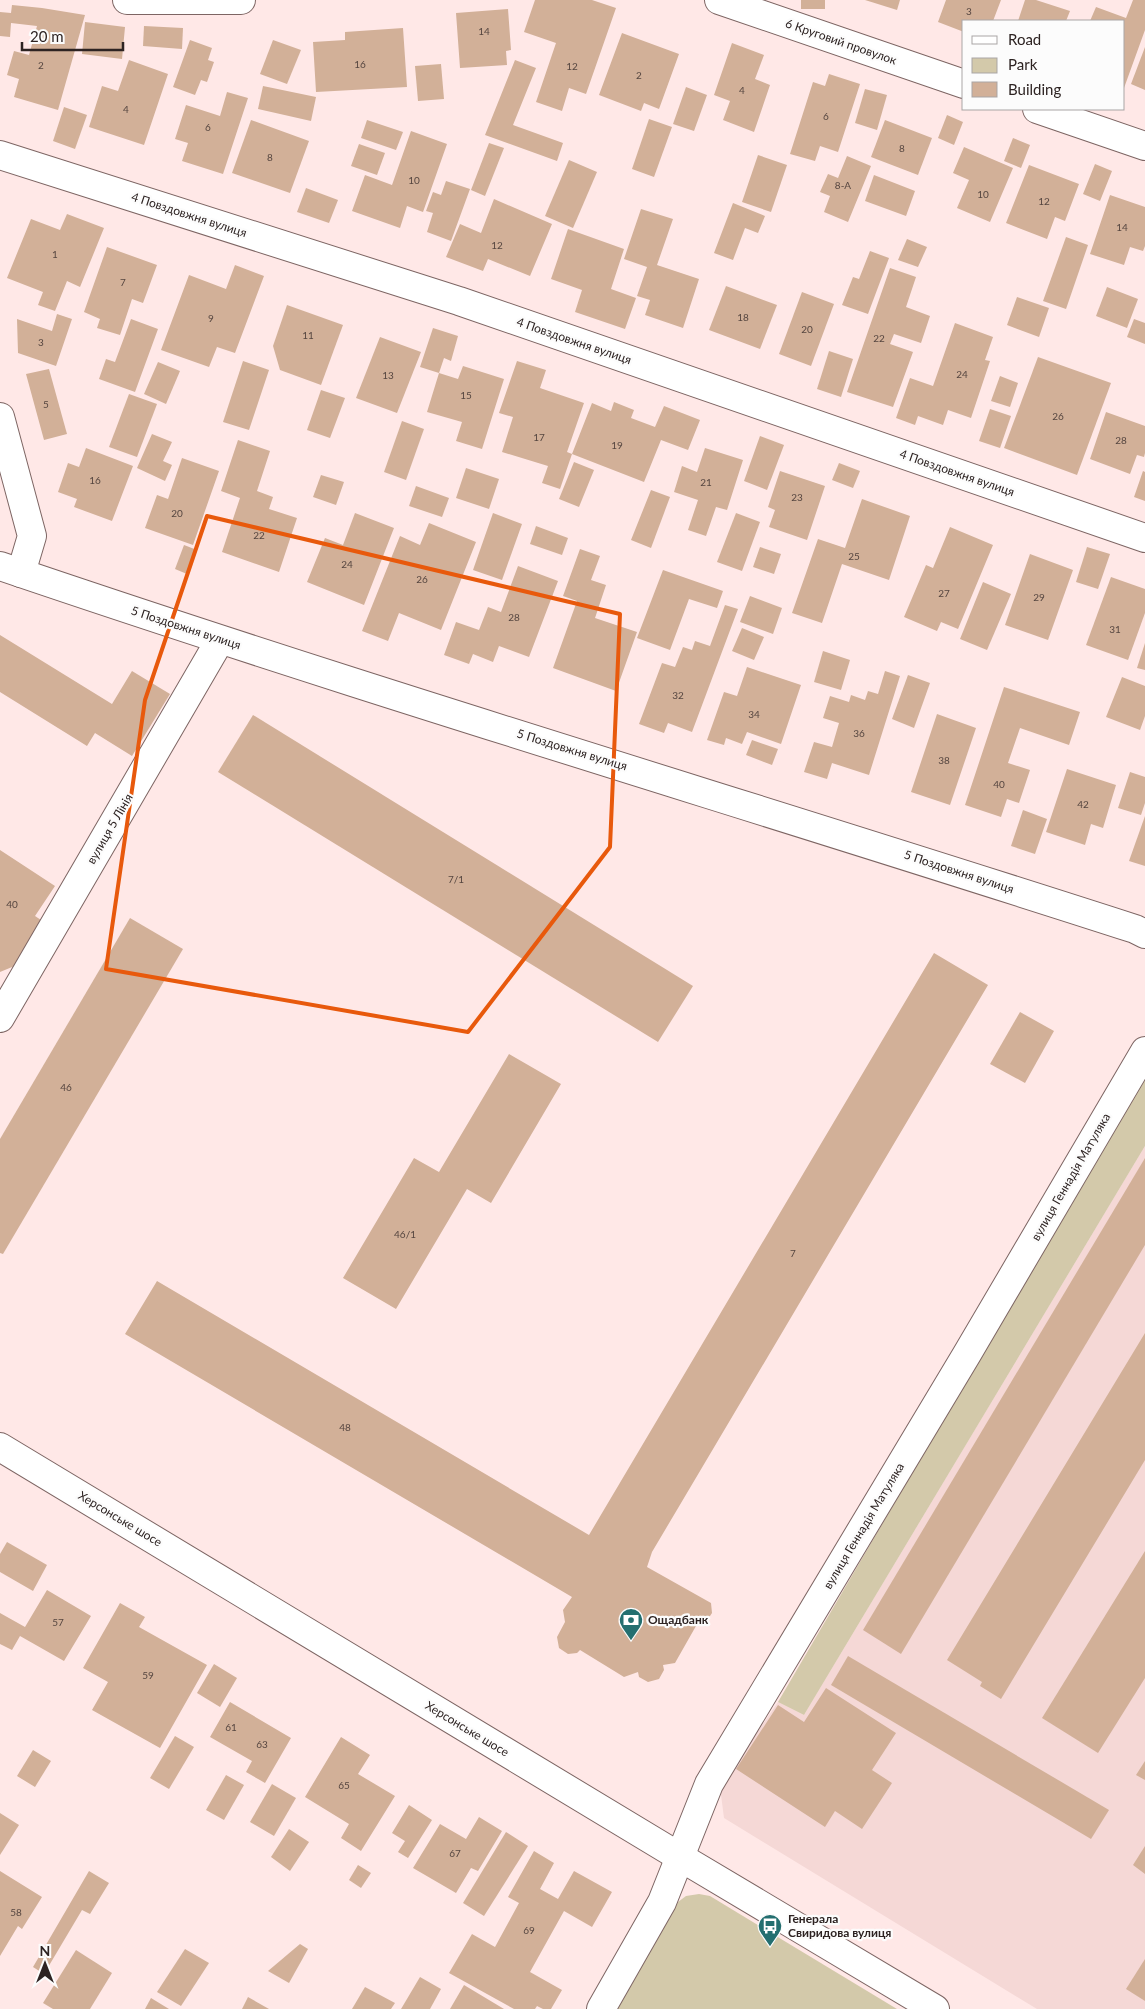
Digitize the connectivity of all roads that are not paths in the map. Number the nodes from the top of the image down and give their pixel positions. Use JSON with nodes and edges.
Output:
{"nodes":[{"id":1,"x":134,"y":0,"type":"edge"},
{"id":2,"x":241,"y":0,"type":"edge"},
{"id":3,"x":719,"y":0,"type":"edge"},
{"id":4,"x":962,"y":83,"type":"edge"},
{"id":5,"x":1039,"y":110,"type":"edge"},
{"id":6,"x":1145,"y":146,"type":"edge"},
{"id":7,"x":0,"y":155,"type":"edge"},
{"id":8,"x":0,"y":417,"type":"edge"},
{"id":9,"x":1145,"y":538,"type":"edge"},
{"id":10,"x":11,"y":569,"type":"edge"},
{"id":11,"x":220,"y":640,"type":"junction"},
{"id":12,"x":1145,"y":934,"type":"edge"},
{"id":13,"x":0,"y":1018,"type":"edge"},
{"id":14,"x":1145,"y":1051,"type":"edge"},
{"id":15,"x":0,"y":1446,"type":"edge"},
{"id":16,"x":680,"y":1857,"type":"junction"},
{"id":17,"x":601,"y":2009,"type":"edge"},
{"id":18,"x":935,"y":2009,"type":"edge"}],
"edges":[{"from":1,"to":2,"type":"street"},
{"from":3,"to":4,"type":"street","name":"6 Круговий провулок"},
{"from":5,"to":6,"type":"street"},
{"from":7,"to":9,"type":"street","name":"4 Повздовжня вулиця"},
{"from":8,"to":10,"type":"street"},
{"from":10,"to":11,"type":"street","name":"5 Поздовжня вулиця"},
{"from":11,"to":12,"type":"street","name":"5 Поздовжня вулиця"},
{"from":11,"to":13,"type":"street","name":"вулиця 5 Лінія"},
{"from":14,"to":16,"type":"street","name":"вулиця Геннадія Матуляка"},
{"from":15,"to":16,"type":"street","name":"Херсонське шосе"},
{"from":16,"to":17,"type":"street","name":"вулиця Геннадія Матуляка"},
{"from":16,"to":18,"type":"street","name":"Херсонське шосе"}]}
